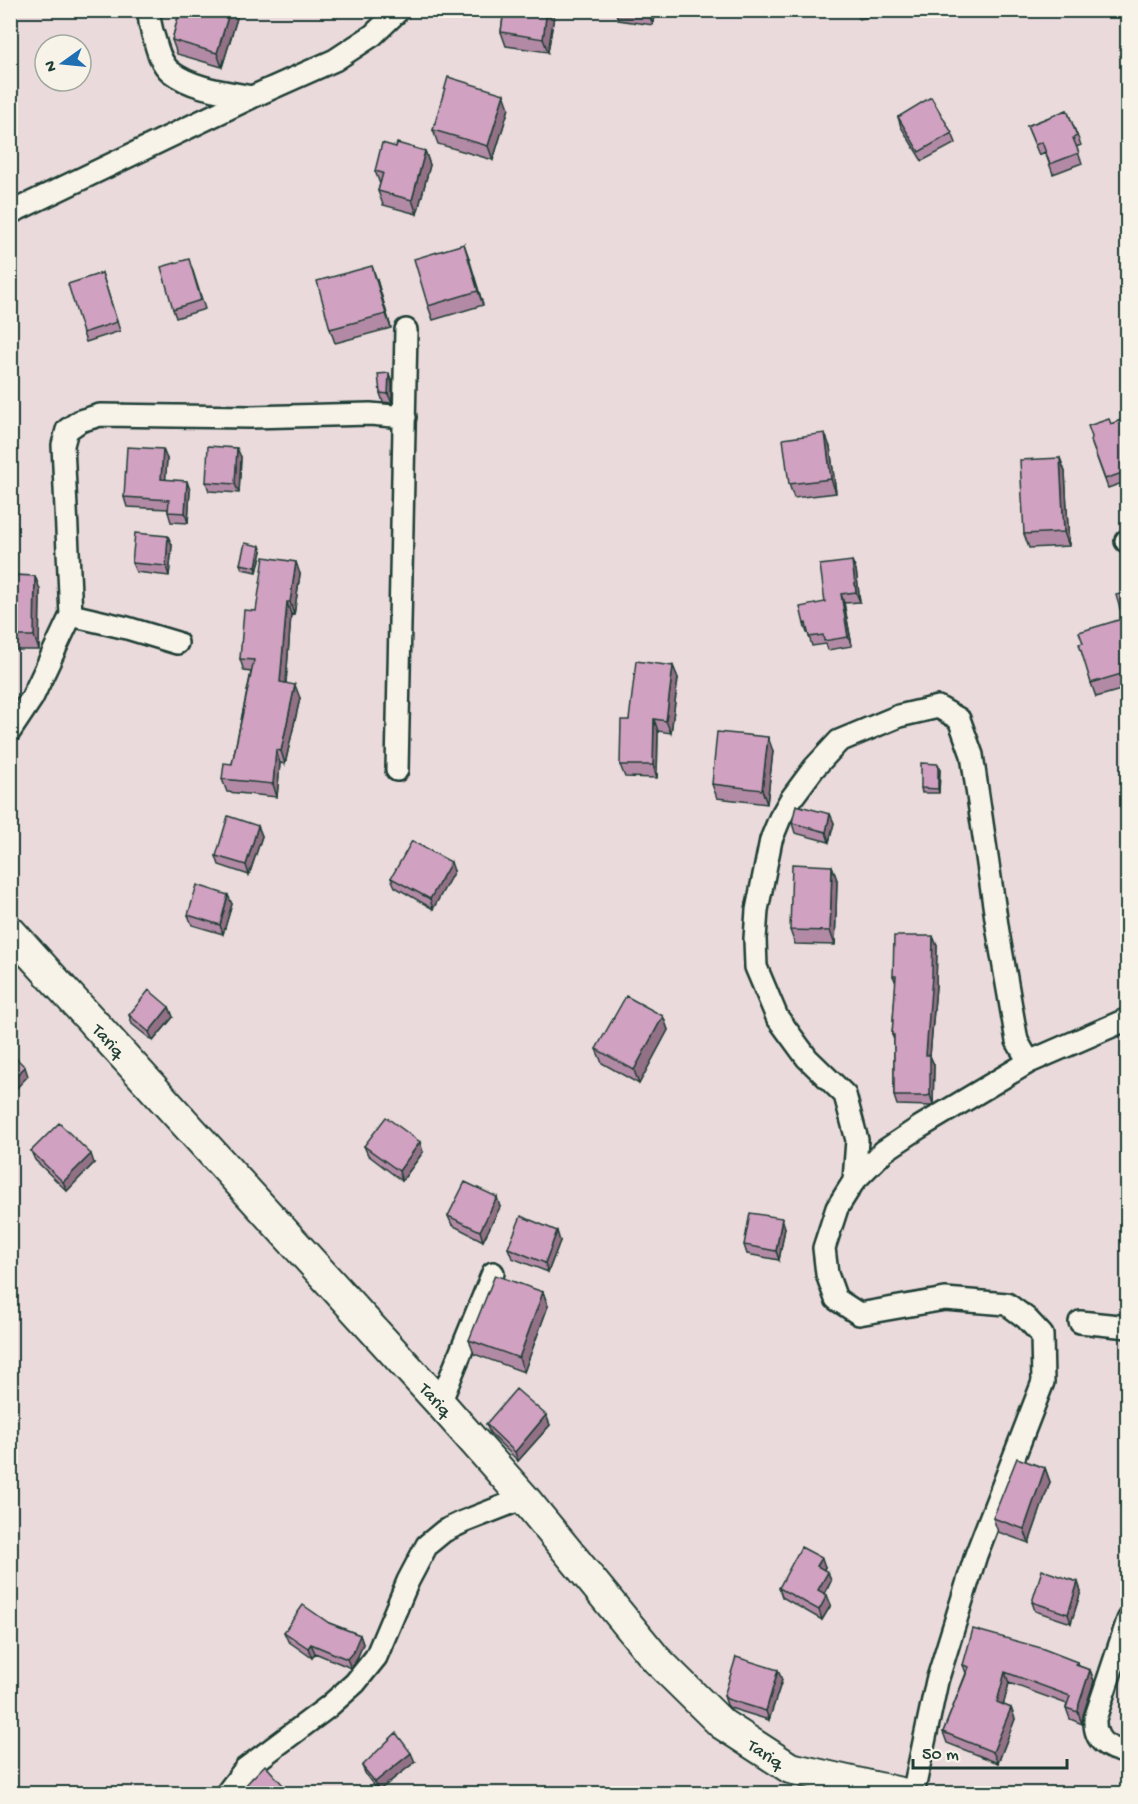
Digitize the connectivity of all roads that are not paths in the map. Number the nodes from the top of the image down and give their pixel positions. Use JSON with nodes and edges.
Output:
{"nodes":[{"id":1,"x":149,"y":10,"type":"edge"},
{"id":2,"x":399,"y":10,"type":"edge"},
{"id":3,"x":252,"y":97,"type":"junction"},
{"id":4,"x":10,"y":213,"type":"edge"},
{"id":5,"x":406,"y":330,"type":"dead end"},
{"id":6,"x":405,"y":417,"type":"junction"},
{"id":7,"x":71,"y":615,"type":"junction"},
{"id":8,"x":177,"y":643,"type":"dead end"},
{"id":9,"x":10,"y":731,"type":"edge"},
{"id":10,"x":397,"y":770,"type":"dead end"},
{"id":11,"x":11,"y":934,"type":"edge"},
{"id":12,"x":1128,"y":1019,"type":"edge"},
{"id":13,"x":1029,"y":1062,"type":"junction"},
{"id":14,"x":854,"y":1181,"type":"junction"},
{"id":15,"x":493,"y":1273,"type":"edge"},
{"id":16,"x":1080,"y":1322,"type":"dead end"},
{"id":17,"x":1128,"y":1327,"type":"edge"},
{"id":18,"x":440,"y":1403,"type":"junction"},
{"id":19,"x":524,"y":1498,"type":"junction"},
{"id":20,"x":1128,"y":1620,"type":"edge"},
{"id":21,"x":1128,"y":1753,"type":"edge"},
{"id":22,"x":226,"y":1794,"type":"edge"},
{"id":23,"x":905,"y":1794,"type":"edge"},
{"id":24,"x":913,"y":1794,"type":"edge"}],
"edges":[{"from":1,"to":3,"type":"street"},
{"from":2,"to":3,"type":"street"},
{"from":3,"to":4,"type":"street"},
{"from":5,"to":6,"type":"street"},
{"from":6,"to":7,"type":"street"},
{"from":6,"to":10,"type":"street"},
{"from":7,"to":8,"type":"street"},
{"from":7,"to":9,"type":"street"},
{"from":11,"to":18,"type":"main road","name":"Tariq"},
{"from":12,"to":13,"type":"street"},
{"from":13,"to":14,"type":"street"},
{"from":13,"to":14,"type":"street"},
{"from":14,"to":24,"type":"street"},
{"from":15,"to":18,"type":"street"},
{"from":16,"to":17,"type":"street"},
{"from":18,"to":19,"type":"main road","name":"Tariq"},
{"from":19,"to":22,"type":"street"},
{"from":19,"to":23,"type":"main road","name":"Tariq"},
{"from":20,"to":21,"type":"street"}]}
